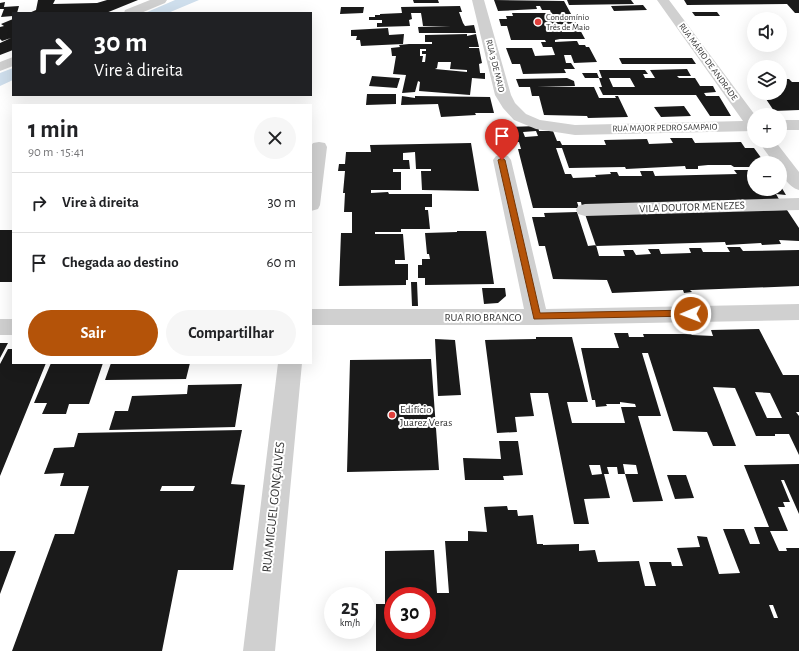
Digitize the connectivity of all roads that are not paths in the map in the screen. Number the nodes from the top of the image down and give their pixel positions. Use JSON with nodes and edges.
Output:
{"nodes":[{"id":1,"x":161,"y":0,"type":"edge"},
{"id":2,"x":478,"y":0,"type":"edge"},
{"id":3,"x":663,"y":0,"type":"edge"},
{"id":4,"x":132,"y":12,"type":"edge"},
{"id":5,"x":12,"y":62,"type":"edge"},
{"id":6,"x":0,"y":67,"type":"edge"},
{"id":7,"x":747,"y":115,"type":"edge"},
{"id":8,"x":747,"y":125,"type":"edge"},
{"id":9,"x":787,"y":125,"type":"edge"},
{"id":10,"x":799,"y":125,"type":"edge"},
{"id":11,"x":575,"y":130,"type":"joint"},
{"id":12,"x":319,"y":147,"type":"dead end"},
{"id":13,"x":771,"y":148,"type":"edge"},
{"id":14,"x":502,"y":160,"type":"dead end"},
{"id":15,"x":799,"y":184,"type":"edge"},
{"id":16,"x":312,"y":198,"type":"edge"},
{"id":17,"x":799,"y":204,"type":"edge"},
{"id":18,"x":585,"y":210,"type":"dead end"},
{"id":19,"x":799,"y":312,"type":"edge"},
{"id":20,"x":312,"y":317,"type":"edge"},
{"id":21,"x":537,"y":317,"type":"junction"},
{"id":22,"x":0,"y":327,"type":"edge"},
{"id":23,"x":12,"y":327,"type":"edge"},
{"id":24,"x":290,"y":364,"type":"edge"},
{"id":25,"x":259,"y":651,"type":"edge"}],
"edges":[{"from":1,"to":4,"type":"street"},
{"from":2,"to":11,"type":"street","name":"RUA 3 DE MAIO"},
{"from":3,"to":7,"type":"street","name":"RUA MÁRIO DE ANDRADE"},
{"from":5,"to":6,"type":"street"},
{"from":8,"to":11,"type":"street","name":"RUA MAJOR PEDRO SAMPAIO"},
{"from":9,"to":10,"type":"street"},
{"from":12,"to":16,"type":"street"},
{"from":13,"to":15,"type":"street"},
{"from":14,"to":21,"type":"street"},
{"from":17,"to":18,"type":"street","name":"VILA DOUTOR MENEZES"},
{"from":19,"to":21,"type":"street","name":"RUA RIO BRANCO"},
{"from":20,"to":21,"type":"street","name":"RUA RIO BRANCO"},
{"from":22,"to":23,"type":"street"},
{"from":24,"to":25,"type":"street","name":"RUA MIGUEL GONÇALVES"}]}
